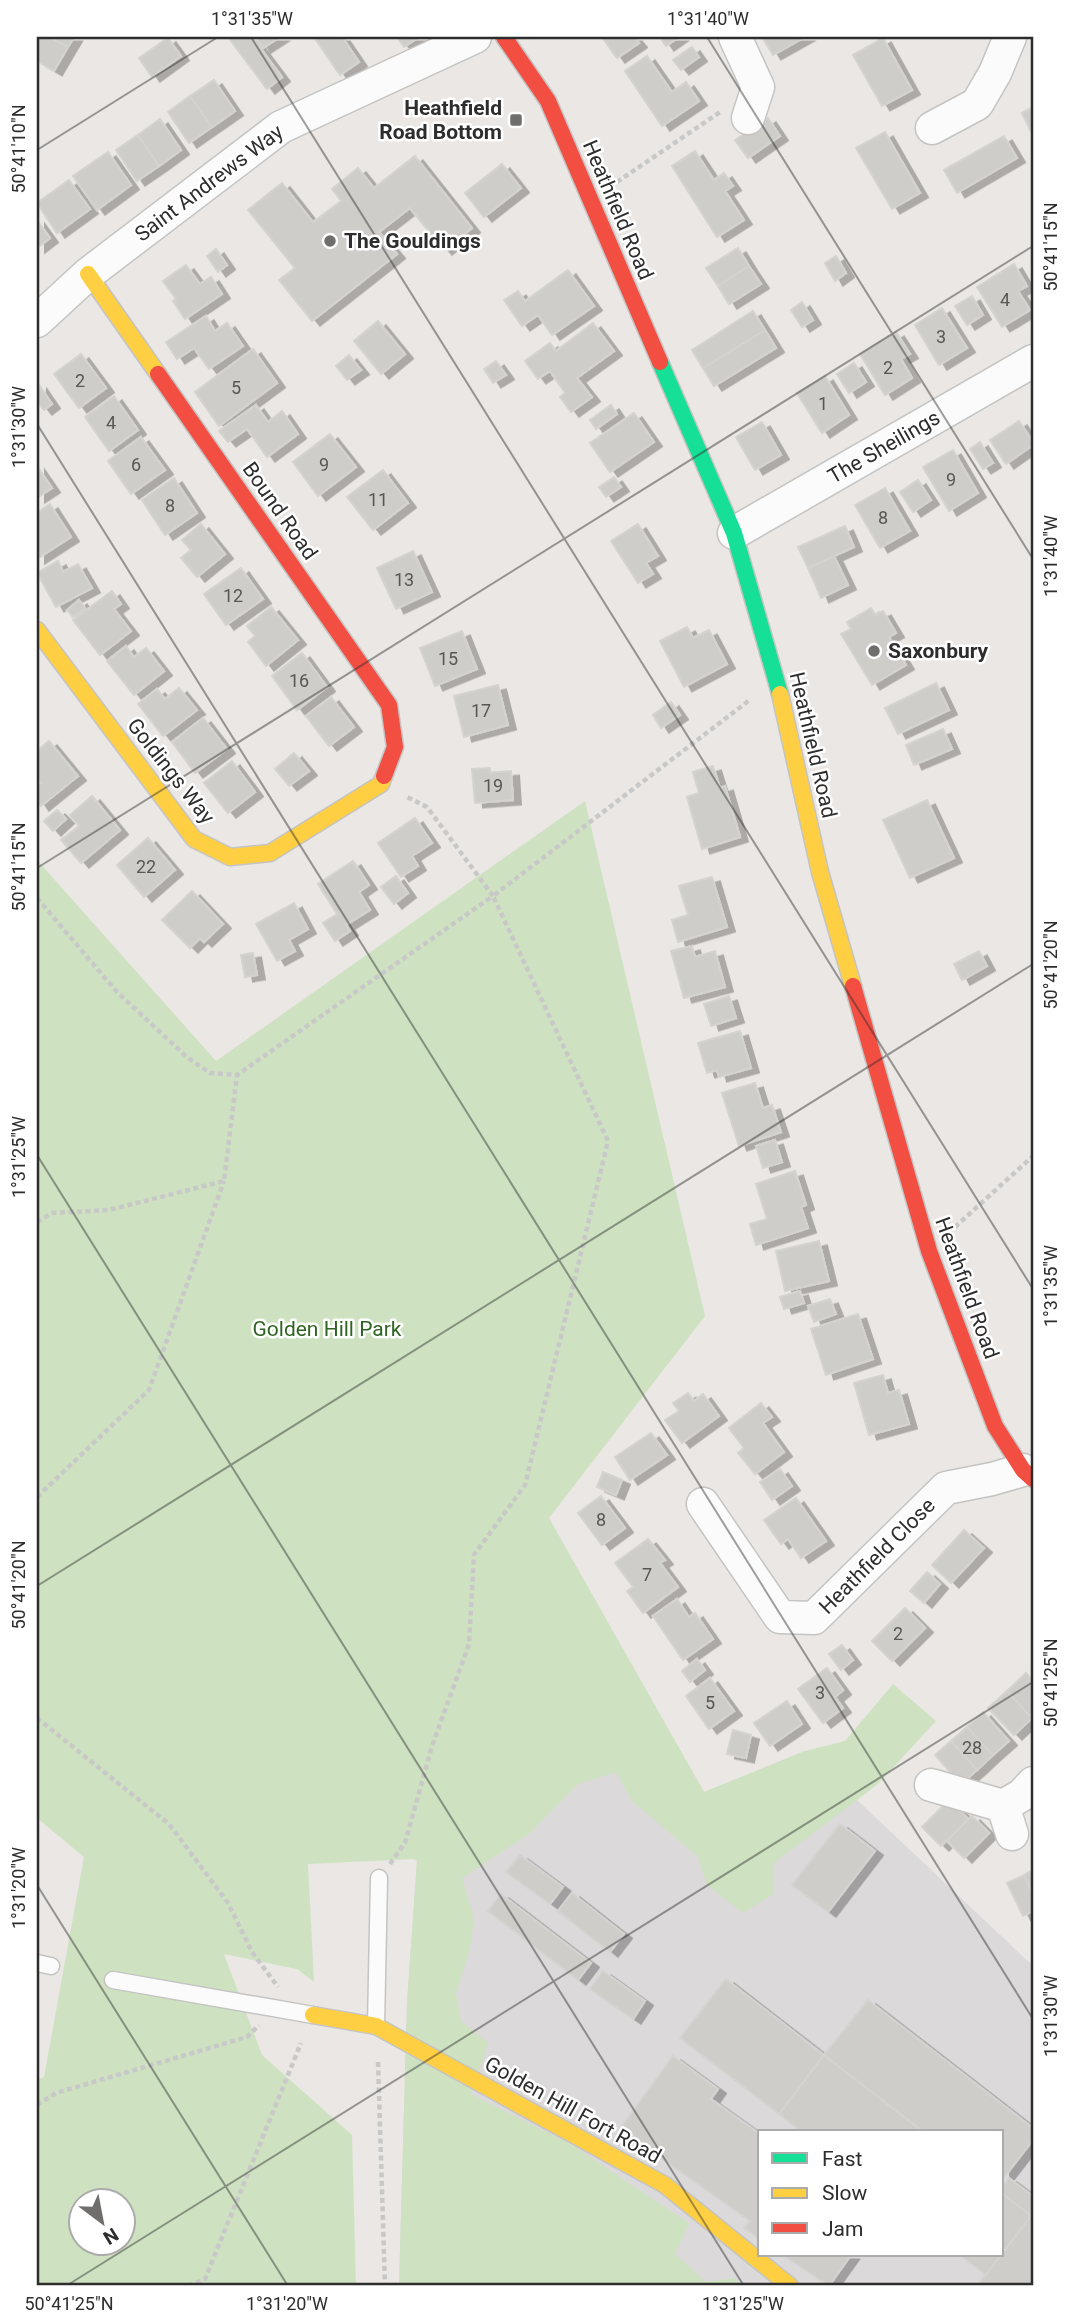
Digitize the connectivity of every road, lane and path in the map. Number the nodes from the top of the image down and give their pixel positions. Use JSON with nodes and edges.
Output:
{"nodes":[{"id":1,"x":475,"y":37,"type":"edge"},
{"id":2,"x":504,"y":37,"type":"edge"},
{"id":3,"x":735,"y":37,"type":"edge"},
{"id":4,"x":1010,"y":37,"type":"edge"},
{"id":5,"x":758,"y":87,"type":"junction"},
{"id":6,"x":748,"y":118,"type":"dead end"},
{"id":7,"x":932,"y":128,"type":"dead end"},
{"id":8,"x":591,"y":199,"type":"junction"},
{"id":9,"x":89,"y":274,"type":"junction"},
{"id":10,"x":37,"y":321,"type":"edge"},
{"id":11,"x":1033,"y":361,"type":"edge"},
{"id":12,"x":734,"y":533,"type":"junction"},
{"id":13,"x":37,"y":629,"type":"edge"},
{"id":14,"x":777,"y":680,"type":"junction"},
{"id":15,"x":381,"y":784,"type":"junction"},
{"id":16,"x":493,"y":895,"type":"junction"},
{"id":17,"x":37,"y":898,"type":"edge"},
{"id":18,"x":237,"y":1075,"type":"junction"},
{"id":19,"x":1033,"y":1156,"type":"edge"},
{"id":20,"x":224,"y":1181,"type":"junction"},
{"id":21,"x":37,"y":1222,"type":"edge"},
{"id":22,"x":929,"y":1251,"type":"junction"},
{"id":23,"x":1028,"y":1475,"type":"edge"},
{"id":24,"x":37,"y":1497,"type":"edge"},
{"id":25,"x":703,"y":1504,"type":"dead end"},
{"id":26,"x":37,"y":1718,"type":"edge"},
{"id":27,"x":1033,"y":1783,"type":"edge"},
{"id":28,"x":931,"y":1785,"type":"dead end"},
{"id":29,"x":379,"y":1878,"type":"joint"},
{"id":30,"x":113,"y":1980,"type":"dead end"},
{"id":31,"x":275,"y":2010,"type":"junction"},
{"id":32,"x":313,"y":2015,"type":"junction"},
{"id":33,"x":376,"y":2026,"type":"junction"},
{"id":34,"x":37,"y":2105,"type":"edge"},
{"id":35,"x":188,"y":2286,"type":"edge"},
{"id":36,"x":385,"y":2286,"type":"edge"},
{"id":37,"x":790,"y":2286,"type":"edge"}],
"edges":[{"from":1,"to":9,"type":"street","name":"Saint Andrews Way"},
{"from":2,"to":8,"type":"street","name":"Heathfield Road"},
{"from":3,"to":5,"type":"street"},
{"from":4,"to":7,"type":"street"},
{"from":5,"to":6,"type":"street"},
{"from":5,"to":8,"type":"path"},
{"from":8,"to":12,"type":"street","name":"Heathfield Road"},
{"from":9,"to":10,"type":"street","name":"Saint Andrews Way"},
{"from":9,"to":15,"type":"street","name":"Bound Road"},
{"from":11,"to":12,"type":"street","name":"The Sheilings"},
{"from":12,"to":14,"type":"street","name":"Heathfield Road"},
{"from":13,"to":15,"type":"street","name":"Goldings Way"},
{"from":14,"to":16,"type":"path"},
{"from":14,"to":22,"type":"street","name":"Heathfield Road"},
{"from":15,"to":16,"type":"path"},
{"from":16,"to":18,"type":"path"},
{"from":16,"to":29,"type":"path"},
{"from":17,"to":18,"type":"path"},
{"from":18,"to":20,"type":"path"},
{"from":19,"to":22,"type":"path"},
{"from":20,"to":21,"type":"path"},
{"from":20,"to":24,"type":"path"},
{"from":22,"to":23,"type":"street","name":"Heathfield Road"},
{"from":23,"to":25,"type":"street","name":"Heathfield Close"},
{"from":26,"to":32,"type":"path"},
{"from":27,"to":28,"type":"street"},
{"from":29,"to":33,"type":"lane"},
{"from":30,"to":31,"type":"lane"},
{"from":31,"to":32,"type":"lane"},
{"from":31,"to":34,"type":"path"},
{"from":32,"to":33,"type":"street","name":"Golden Hill Fort Road"},
{"from":32,"to":35,"type":"path"},
{"from":33,"to":36,"type":"path"},
{"from":33,"to":37,"type":"street","name":"Golden Hill Fort Road"}]}
